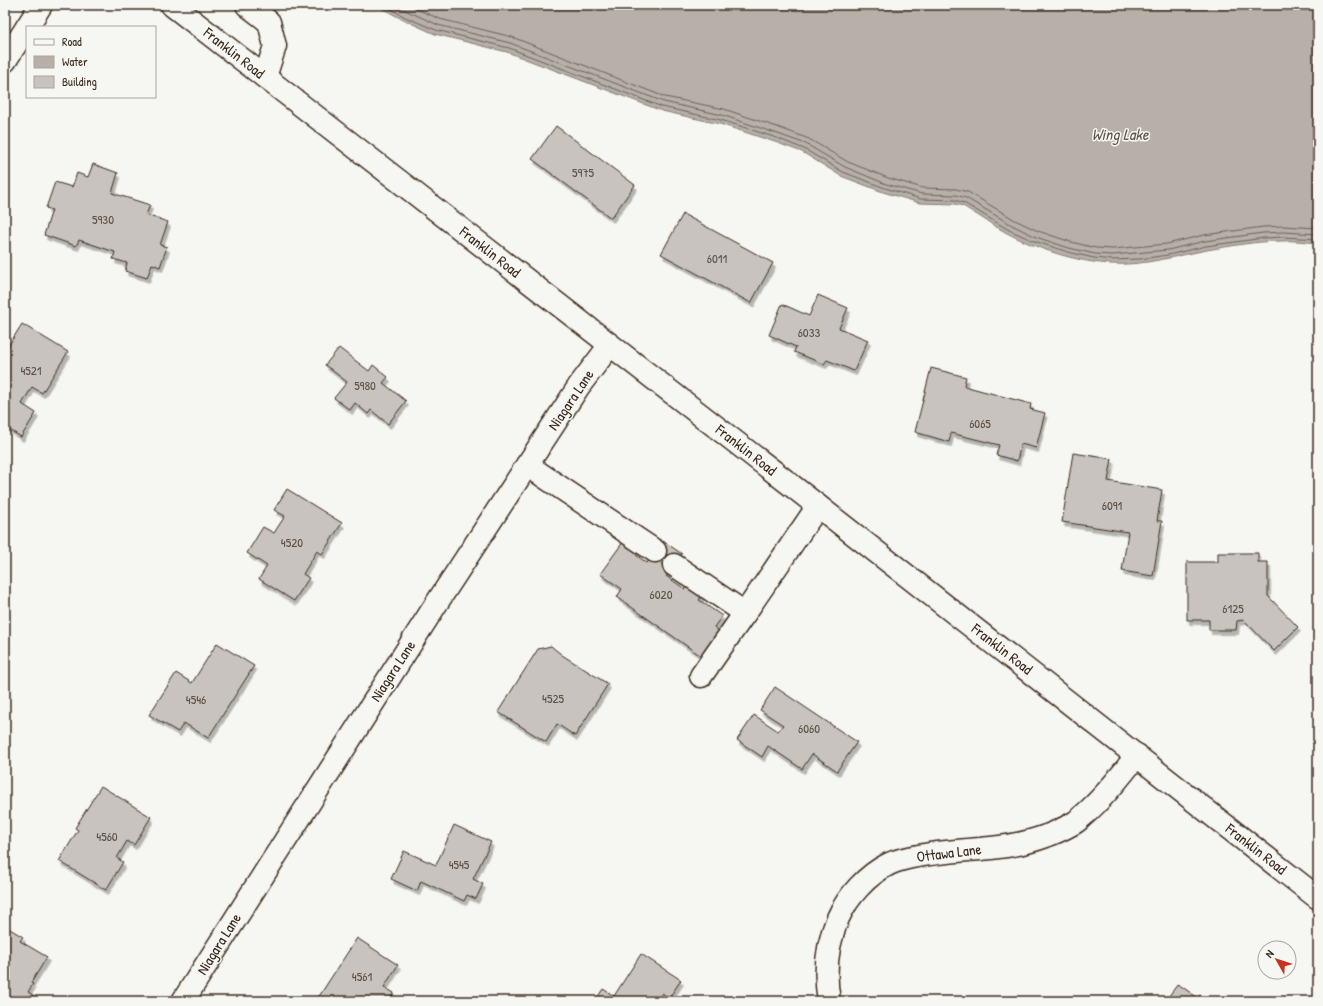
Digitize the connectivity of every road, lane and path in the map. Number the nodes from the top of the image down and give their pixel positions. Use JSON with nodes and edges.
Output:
{"nodes":[{"id":1,"x":41,"y":5,"type":"edge"},
{"id":2,"x":172,"y":5,"type":"edge"},
{"id":3,"x":247,"y":5,"type":"edge"},
{"id":4,"x":28,"y":26,"type":"edge"},
{"id":5,"x":26,"y":29,"type":"edge"},
{"id":6,"x":5,"y":61,"type":"edge"},
{"id":7,"x":265,"y":77,"type":"junction"},
{"id":8,"x":610,"y":345,"type":"junction"},
{"id":9,"x":527,"y":465,"type":"junction"},
{"id":10,"x":818,"y":506,"type":"junction"},
{"id":11,"x":655,"y":551,"type":"dead end"},
{"id":12,"x":674,"y":565,"type":"dead end"},
{"id":13,"x":745,"y":613,"type":"junction"},
{"id":14,"x":701,"y":676,"type":"dead end"},
{"id":15,"x":1137,"y":755,"type":"junction"},
{"id":16,"x":1314,"y":887,"type":"edge"},
{"id":17,"x":183,"y":1001,"type":"edge"},
{"id":18,"x":829,"y":1001,"type":"edge"}],
"edges":[{"from":1,"to":4,"type":"street"},
{"from":2,"to":7,"type":"street","name":"Franklin Road"},
{"from":3,"to":7,"type":"street"},
{"from":5,"to":6,"type":"street"},
{"from":7,"to":8,"type":"street","name":"Franklin Road"},
{"from":8,"to":9,"type":"street","name":"Niagara Lane"},
{"from":8,"to":10,"type":"street","name":"Franklin Road"},
{"from":9,"to":11,"type":"street"},
{"from":9,"to":17,"type":"street","name":"Niagara Lane"},
{"from":10,"to":13,"type":"street"},
{"from":10,"to":15,"type":"street","name":"Franklin Road"},
{"from":12,"to":13,"type":"street"},
{"from":13,"to":14,"type":"street"},
{"from":15,"to":16,"type":"street","name":"Franklin Road"},
{"from":15,"to":18,"type":"street","name":"Ottawa Lane"}]}
